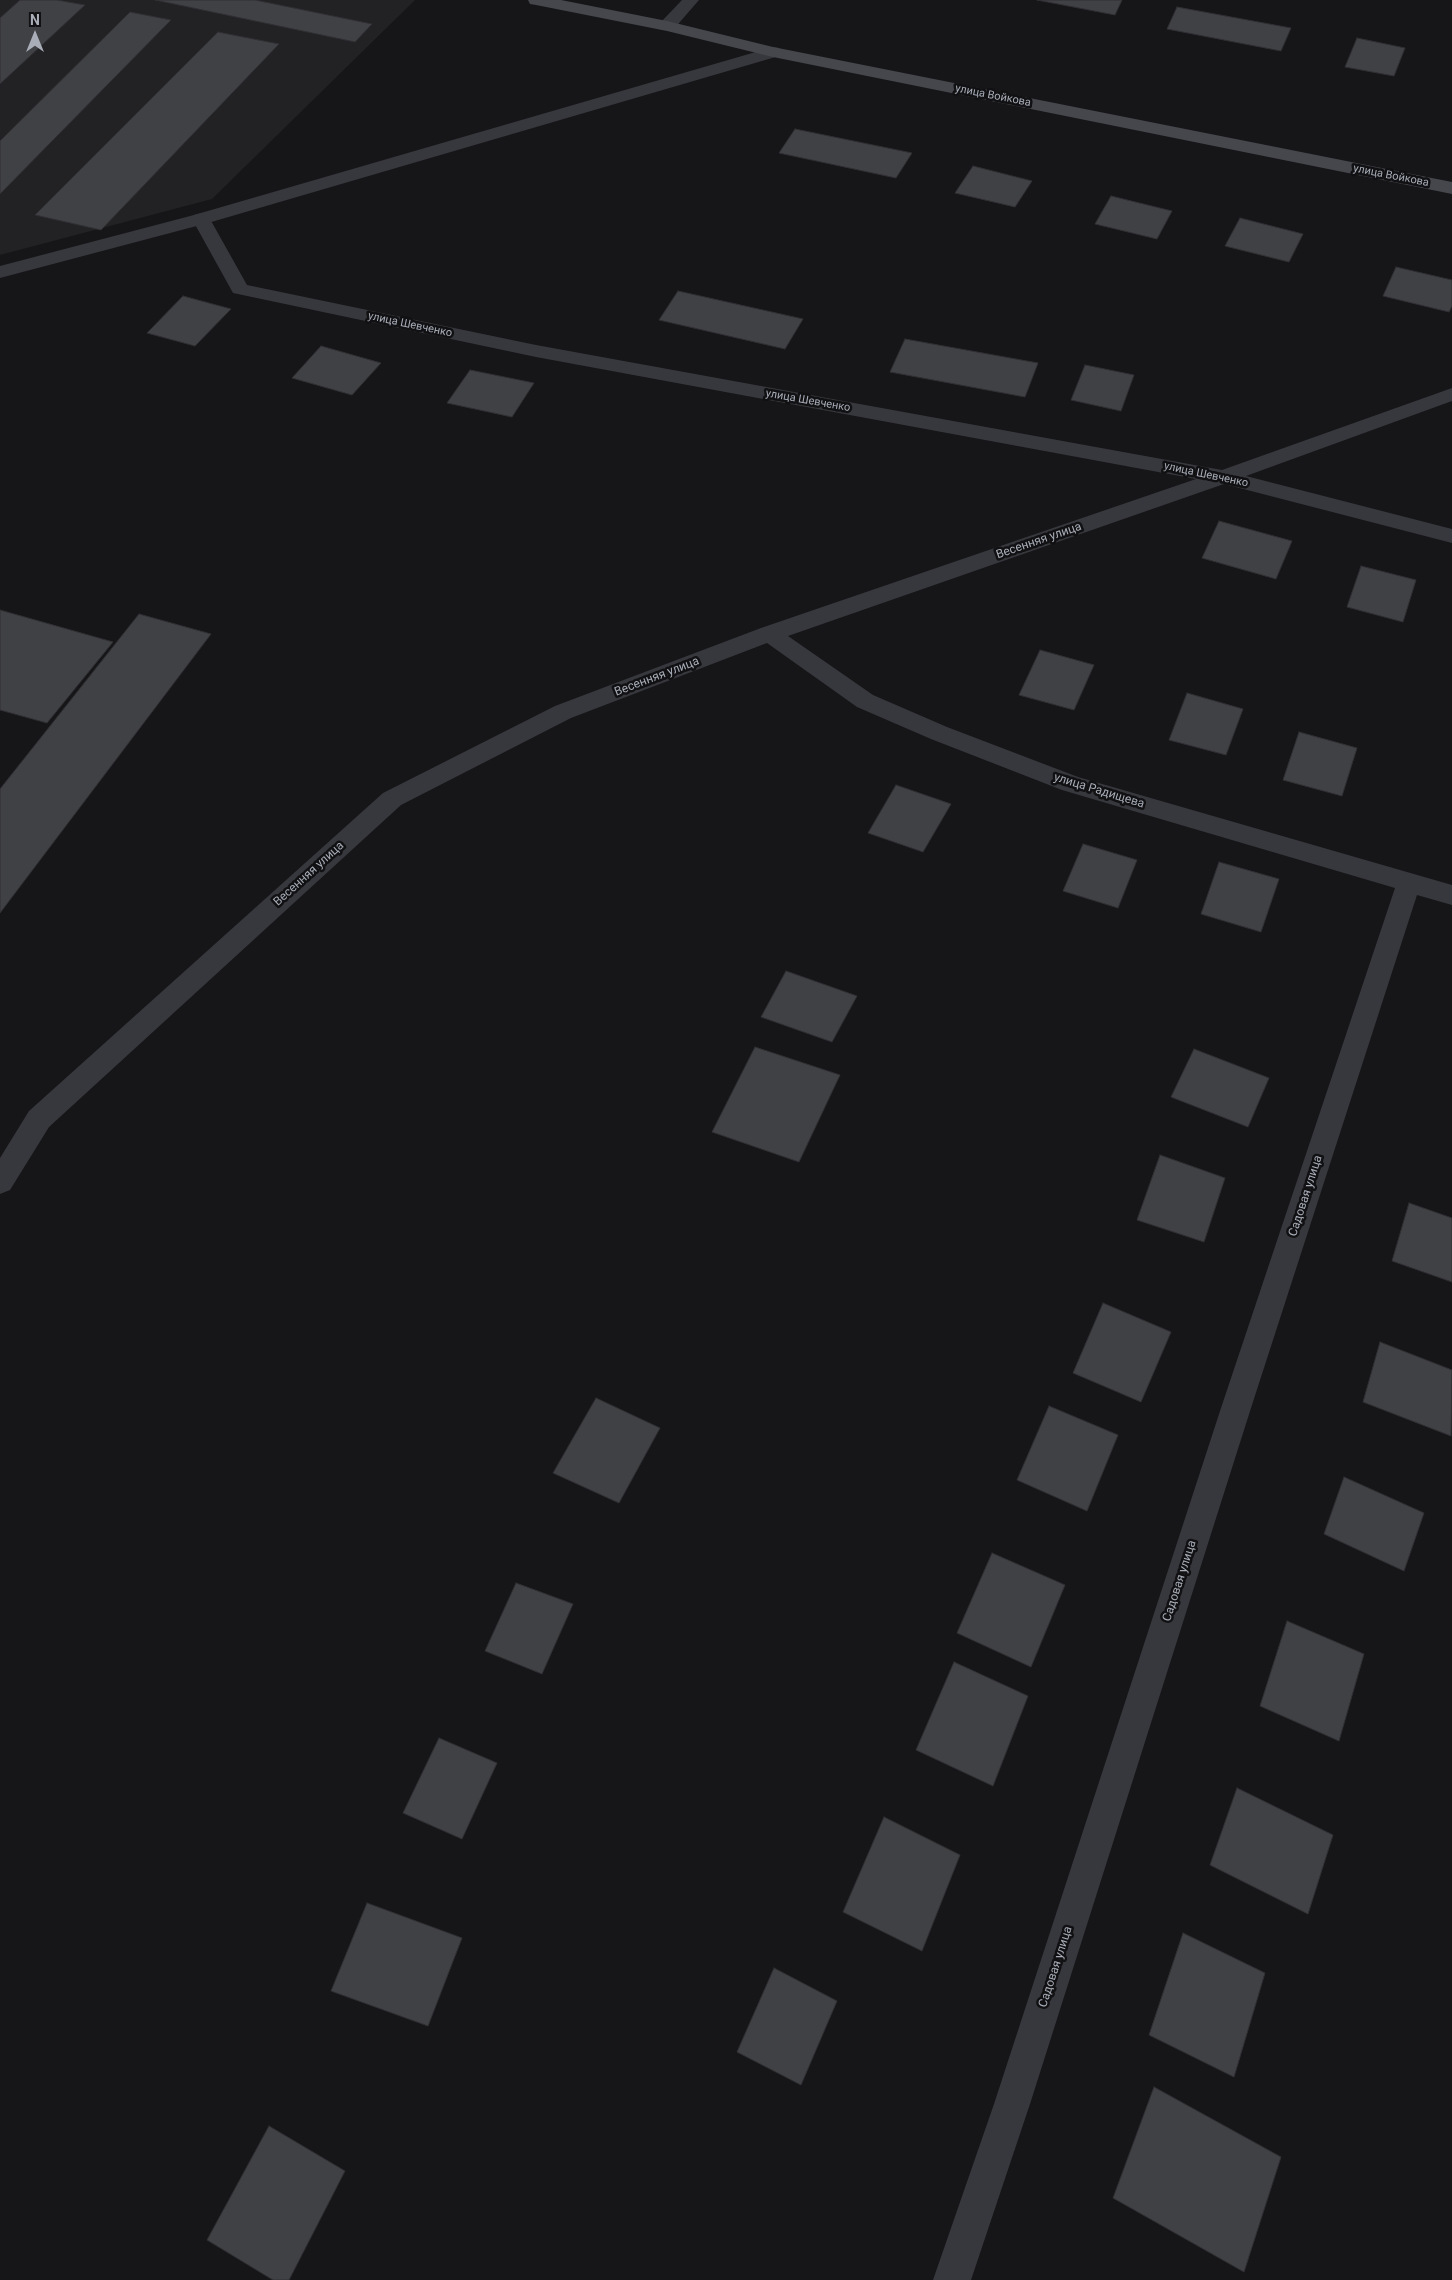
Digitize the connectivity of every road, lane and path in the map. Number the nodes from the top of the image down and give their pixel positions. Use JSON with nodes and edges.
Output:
{"nodes":[{"id":1,"x":536,"y":0,"type":"edge"},
{"id":2,"x":691,"y":0,"type":"edge"},
{"id":3,"x":667,"y":26,"type":"junction"},
{"id":4,"x":773,"y":52,"type":"junction"},
{"id":5,"x":1452,"y":188,"type":"edge"},
{"id":6,"x":201,"y":219,"type":"junction"},
{"id":7,"x":0,"y":272,"type":"edge"},
{"id":8,"x":1452,"y":394,"type":"edge"},
{"id":9,"x":1223,"y":477,"type":"junction"},
{"id":10,"x":1452,"y":536,"type":"edge"},
{"id":11,"x":769,"y":634,"type":"junction"},
{"id":12,"x":1409,"y":882,"type":"junction"},
{"id":13,"x":1452,"y":895,"type":"edge"},
{"id":14,"x":0,"y":1182,"type":"edge"},
{"id":15,"x":952,"y":2280,"type":"edge"}],
"edges":[{"from":1,"to":3,"type":"main road","name":"улица Войкова"},
{"from":2,"to":3,"type":"street"},
{"from":3,"to":4,"type":"main road","name":"улица Войкова"},
{"from":4,"to":5,"type":"main road","name":"улица Войкова"},
{"from":4,"to":6,"type":"street"},
{"from":6,"to":7,"type":"street"},
{"from":6,"to":9,"type":"street","name":"улица Шевченко"},
{"from":8,"to":9,"type":"street","name":"Весенняя улица"},
{"from":9,"to":10,"type":"street","name":"улица Шевченко"},
{"from":9,"to":11,"type":"street","name":"Весенняя улица"},
{"from":11,"to":12,"type":"street","name":"улица Радищева"},
{"from":11,"to":14,"type":"street","name":"Весенняя улица"},
{"from":12,"to":13,"type":"street","name":"улица Радищева"},
{"from":12,"to":15,"type":"street","name":"Садовая улица"}]}
